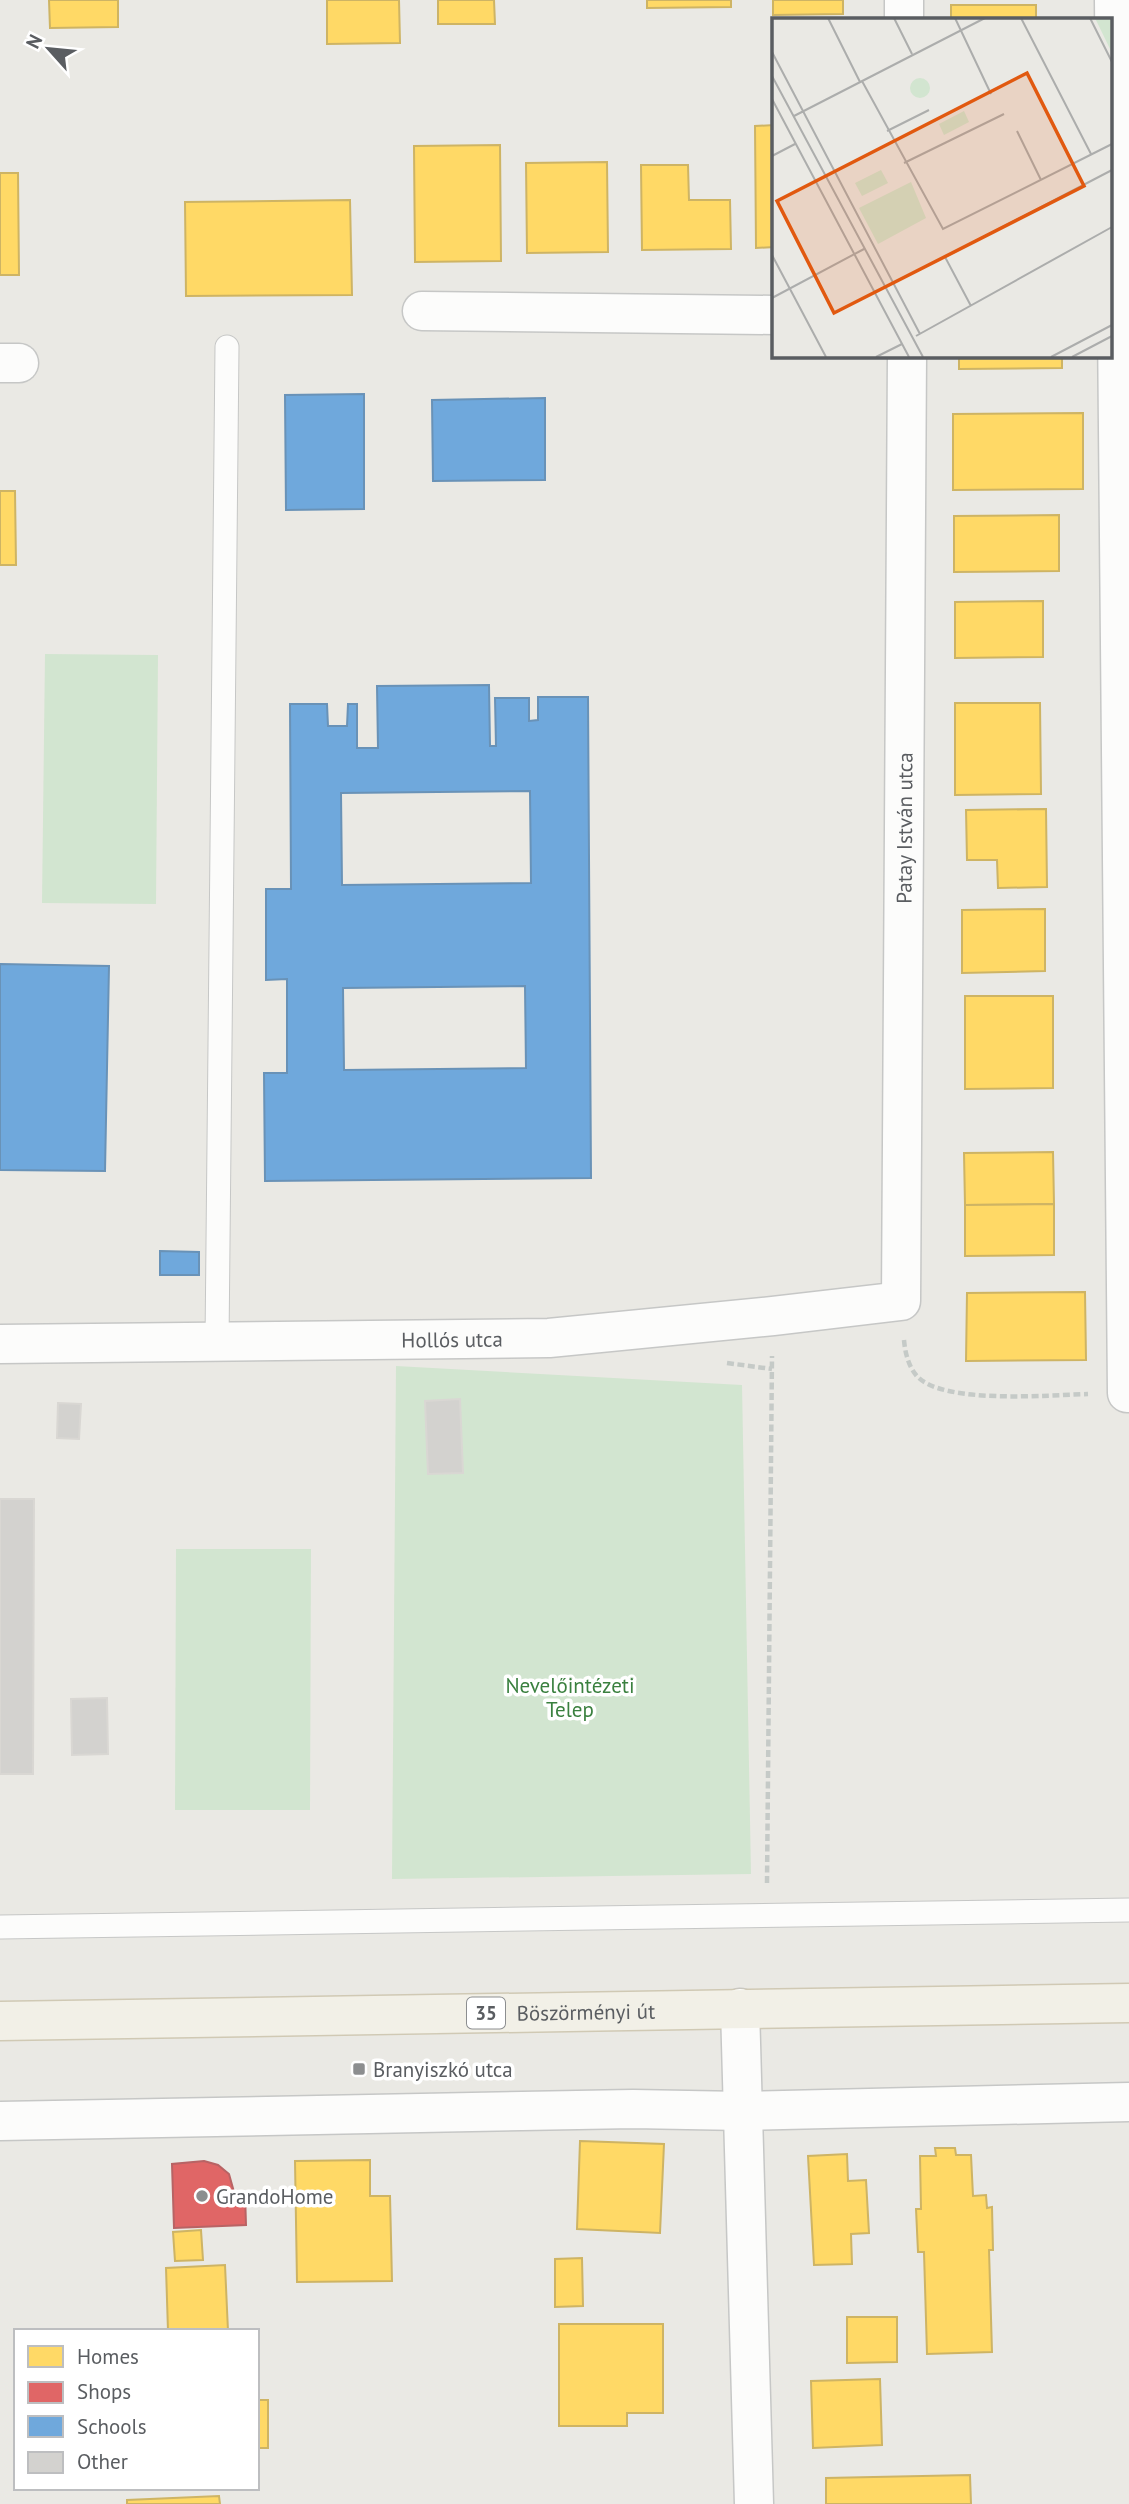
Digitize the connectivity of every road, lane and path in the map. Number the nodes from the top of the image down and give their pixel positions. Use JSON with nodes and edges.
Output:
{"nodes":[{"id":1,"x":904,"y":0,"type":"edge"},
{"id":2,"x":1114,"y":0,"type":"edge"},
{"id":3,"x":904,"y":18,"type":"edge"},
{"id":4,"x":422,"y":311,"type":"dead end"},
{"id":5,"x":772,"y":315,"type":"edge"},
{"id":6,"x":227,"y":347,"type":"dead end"},
{"id":7,"x":907,"y":357,"type":"edge"},
{"id":8,"x":901,"y":1301,"type":"junction"},
{"id":9,"x":773,"y":1316,"type":"junction"},
{"id":10,"x":217,"y":1343,"type":"junction"},
{"id":11,"x":0,"y":1344,"type":"edge"},
{"id":12,"x":1128,"y":1393,"type":"edge"},
{"id":13,"x":1129,"y":1910,"type":"edge"},
{"id":14,"x":767,"y":1915,"type":"junction"},
{"id":15,"x":0,"y":1927,"type":"edge"},
{"id":16,"x":1129,"y":2003,"type":"edge"},
{"id":17,"x":740,"y":2008,"type":"junction"},
{"id":18,"x":0,"y":2021,"type":"edge"},
{"id":19,"x":1129,"y":2102,"type":"edge"},
{"id":20,"x":742,"y":2111,"type":"junction"},
{"id":21,"x":0,"y":2121,"type":"edge"},
{"id":22,"x":754,"y":2504,"type":"edge"}],
"edges":[{"from":1,"to":3,"type":"street"},
{"from":2,"to":12,"type":"street"},
{"from":4,"to":5,"type":"street"},
{"from":6,"to":10,"type":"lane"},
{"from":7,"to":8,"type":"street","name":"Patay István utca"},
{"from":8,"to":9,"type":"street","name":"Hollós utca"},
{"from":8,"to":12,"type":"path"},
{"from":9,"to":10,"type":"street","name":"Hollós utca"},
{"from":9,"to":14,"type":"path"},
{"from":10,"to":11,"type":"street","name":"Hollós utca"},
{"from":13,"to":14,"type":"lane"},
{"from":14,"to":15,"type":"lane"},
{"from":16,"to":17,"type":"main road","name":"Böszörményi út","number":"35"},
{"from":17,"to":18,"type":"main road","name":"Böszörményi út","number":"35"},
{"from":17,"to":20,"type":"street"},
{"from":19,"to":20,"type":"street"},
{"from":20,"to":21,"type":"street"},
{"from":20,"to":22,"type":"street"}]}
